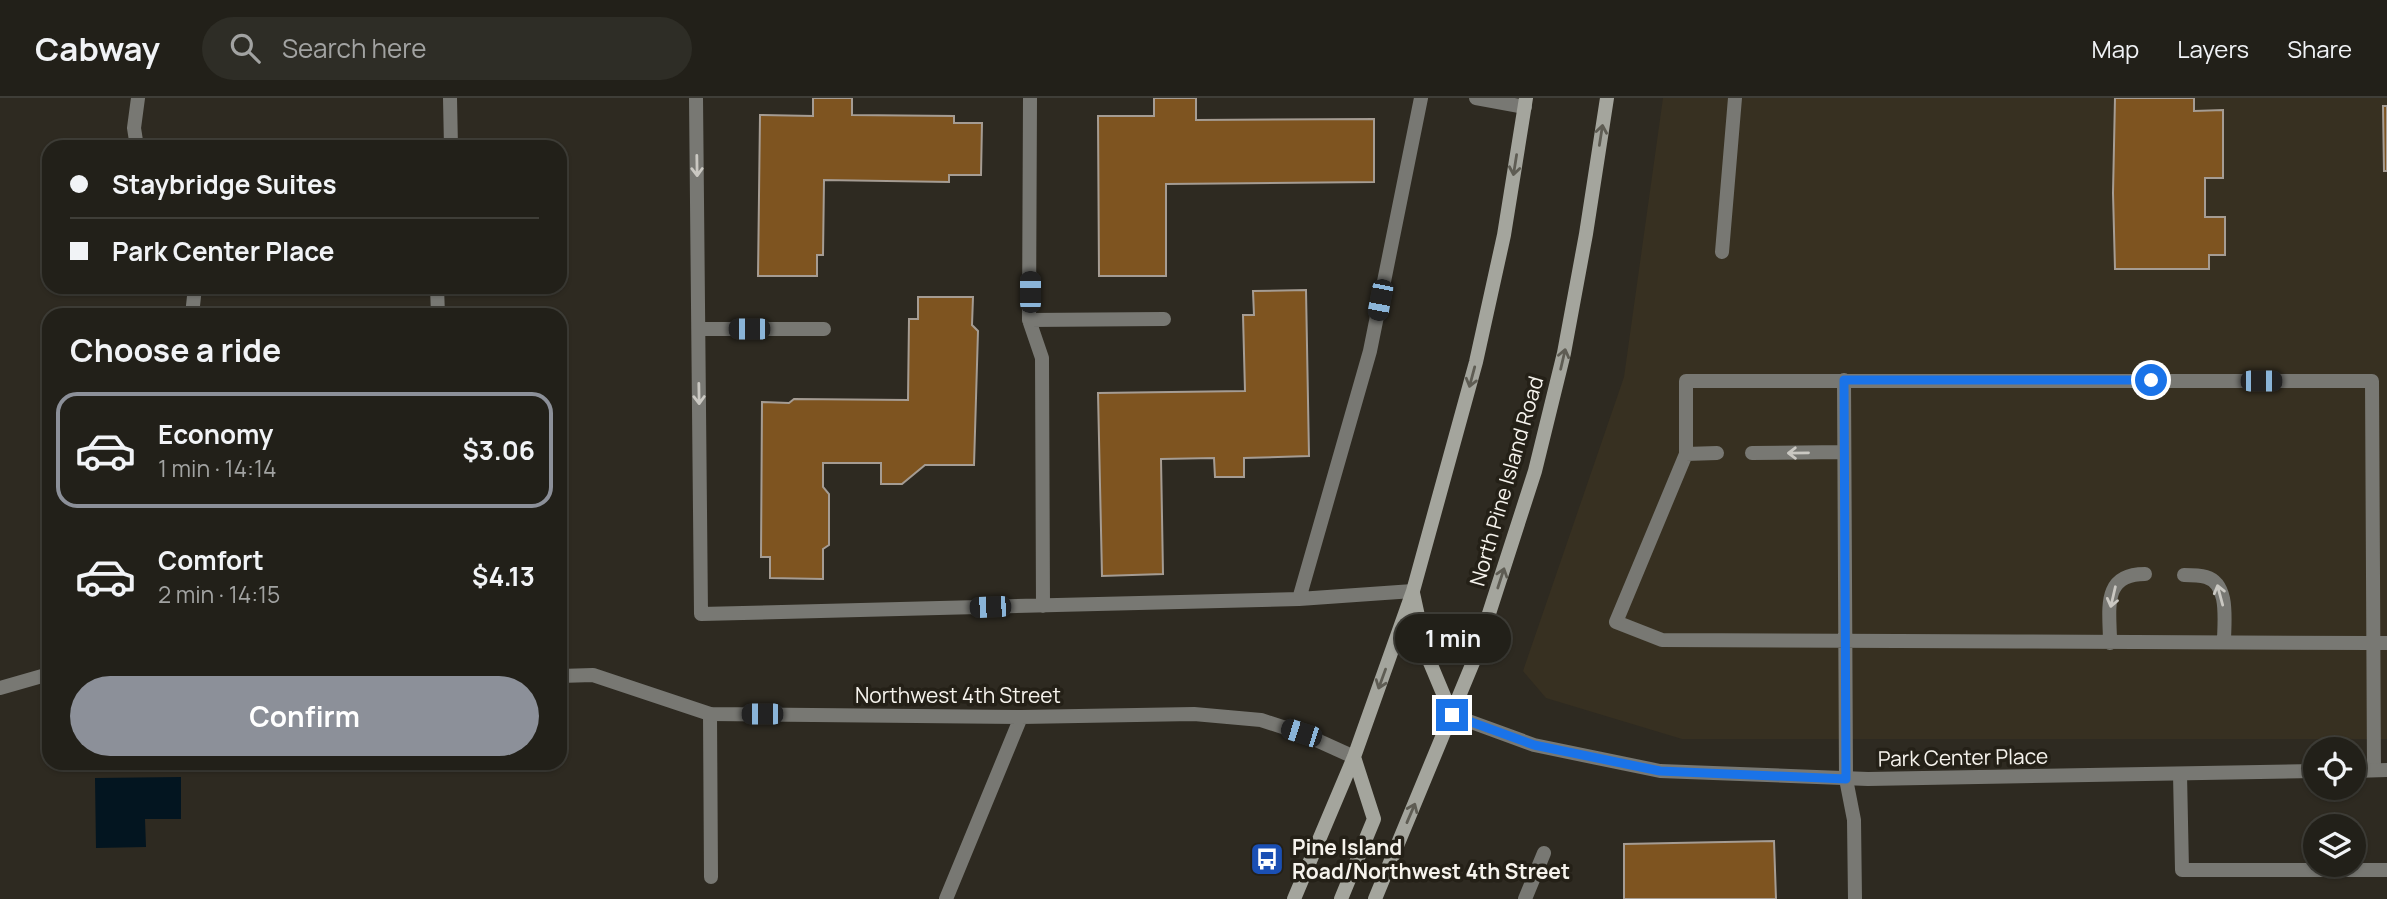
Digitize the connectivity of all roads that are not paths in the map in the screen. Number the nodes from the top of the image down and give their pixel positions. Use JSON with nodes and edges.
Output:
{"nodes":[{"id":1,"x":138,"y":98,"type":"edge"},
{"id":2,"x":450,"y":98,"type":"edge"},
{"id":3,"x":696,"y":98,"type":"edge"},
{"id":4,"x":1030,"y":98,"type":"edge"},
{"id":5,"x":1420,"y":98,"type":"edge"},
{"id":6,"x":1476,"y":98,"type":"edge"},
{"id":7,"x":1606,"y":98,"type":"edge"},
{"id":8,"x":1735,"y":98,"type":"edge"},
{"id":9,"x":1525,"y":103,"type":"edge"},
{"id":10,"x":136,"y":140,"type":"edge"},
{"id":11,"x":451,"y":140,"type":"edge"},
{"id":12,"x":1722,"y":252,"type":"dead end"},
{"id":13,"x":1164,"y":319,"type":"dead end"},
{"id":14,"x":1030,"y":320,"type":"junction"},
{"id":15,"x":699,"y":329,"type":"junction"},
{"id":16,"x":824,"y":329,"type":"dead end"},
{"id":17,"x":1844,"y":380,"type":"junction"},
{"id":18,"x":2372,"y":382,"type":"junction"},
{"id":19,"x":2387,"y":382,"type":"edge"},
{"id":20,"x":1844,"y":452,"type":"junction"},
{"id":21,"x":1717,"y":453,"type":"dead end"},
{"id":22,"x":1752,"y":453,"type":"dead end"},
{"id":23,"x":1686,"y":454,"type":"junction"},
{"id":24,"x":2145,"y":574,"type":"dead end"},
{"id":25,"x":2184,"y":575,"type":"dead end"},
{"id":26,"x":1413,"y":591,"type":"junction"},
{"id":27,"x":1300,"y":599,"type":"junction"},
{"id":28,"x":1043,"y":606,"type":"junction"},
{"id":29,"x":1844,"y":641,"type":"junction"},
{"id":30,"x":2224,"y":642,"type":"junction"},
{"id":31,"x":2110,"y":643,"type":"junction"},
{"id":32,"x":2372,"y":643,"type":"junction"},
{"id":33,"x":2387,"y":643,"type":"edge"},
{"id":34,"x":42,"y":676,"type":"edge"},
{"id":35,"x":567,"y":676,"type":"edge"},
{"id":36,"x":0,"y":688,"type":"edge"},
{"id":37,"x":710,"y":714,"type":"junction"},
{"id":38,"x":1452,"y":715,"type":"junction"},
{"id":39,"x":1021,"y":717,"type":"junction"},
{"id":40,"x":1354,"y":757,"type":"junction"},
{"id":41,"x":2380,"y":770,"type":"edge"},
{"id":42,"x":2303,"y":771,"type":"edge"},
{"id":43,"x":2180,"y":774,"type":"junction"},
{"id":44,"x":1846,"y":779,"type":"junction"},
{"id":45,"x":1544,"y":853,"type":"dead end"},
{"id":46,"x":2387,"y":870,"type":"edge"},
{"id":47,"x":711,"y":877,"type":"dead end"},
{"id":48,"x":946,"y":899,"type":"edge"},
{"id":49,"x":1294,"y":899,"type":"edge"},
{"id":50,"x":1341,"y":899,"type":"edge"},
{"id":51,"x":1375,"y":899,"type":"edge"},
{"id":52,"x":1525,"y":899,"type":"edge"},
{"id":53,"x":1854,"y":899,"type":"edge"}],
"edges":[{"from":1,"to":10,"type":"street"},
{"from":2,"to":11,"type":"street"},
{"from":3,"to":15,"type":"street","one_way":true},
{"from":4,"to":14,"type":"street"},
{"from":5,"to":27,"type":"street"},
{"from":6,"to":9,"type":"street"},
{"from":38,"to":7,"type":"main road","name":"North Pine Island Road","one_way":true},
{"from":8,"to":12,"type":"street"},
{"from":9,"to":26,"type":"main road","one_way":true},
{"from":13,"to":14,"type":"street"},
{"from":14,"to":28,"type":"street"},
{"from":15,"to":16,"type":"street"},
{"from":15,"to":28,"type":"street","one_way":true},
{"from":17,"to":18,"type":"street"},
{"from":17,"to":20,"type":"street"},
{"from":17,"to":23,"type":"street"},
{"from":18,"to":19,"type":"street"},
{"from":18,"to":32,"type":"street"},
{"from":20,"to":22,"type":"street","one_way":true},
{"from":20,"to":29,"type":"street"},
{"from":21,"to":23,"type":"street"},
{"from":23,"to":29,"type":"street"},
{"from":24,"to":31,"type":"street","one_way":true},
{"from":30,"to":25,"type":"street","one_way":true},
{"from":26,"to":27,"type":"street"},
{"from":26,"to":38,"type":"main road"},
{"from":26,"to":40,"type":"main road","one_way":true},
{"from":27,"to":28,"type":"street"},
{"from":29,"to":31,"type":"street"},
{"from":29,"to":44,"type":"street"},
{"from":30,"to":31,"type":"street"},
{"from":30,"to":32,"type":"street"},
{"from":32,"to":33,"type":"street"},
{"from":32,"to":41,"type":"street"},
{"from":34,"to":36,"type":"street"},
{"from":35,"to":37,"type":"street","name":"Northwest 4th Street"},
{"from":37,"to":39,"type":"street","name":"Northwest 4th Street"},
{"from":37,"to":47,"type":"street"},
{"from":38,"to":44,"type":"street","name":"Park Center Place"},
{"from":51,"to":38,"type":"main road","name":"North Pine Island Road","one_way":true},
{"from":39,"to":40,"type":"street","name":"Northwest 4th Street"},
{"from":39,"to":48,"type":"street"},
{"from":40,"to":49,"type":"main road"},
{"from":40,"to":50,"type":"main road"},
{"from":42,"to":43,"type":"street","name":"Park Center Place"},
{"from":43,"to":44,"type":"street","name":"Park Center Place"},
{"from":43,"to":46,"type":"street"},
{"from":44,"to":53,"type":"street"},
{"from":45,"to":52,"type":"street"}]}
